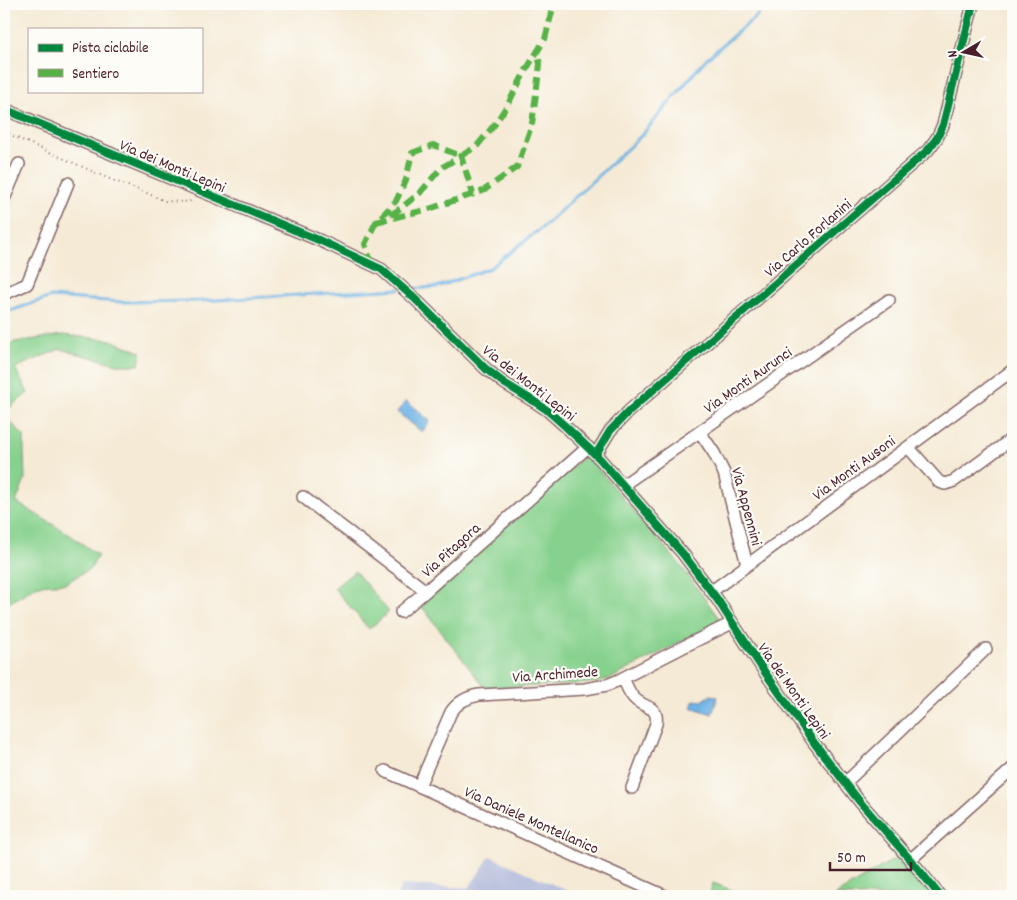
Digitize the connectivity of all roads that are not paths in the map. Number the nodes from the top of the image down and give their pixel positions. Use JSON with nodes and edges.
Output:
{"nodes":[{"id":1,"x":973,"y":4,"type":"edge"},
{"id":2,"x":4,"y":109,"type":"edge"},
{"id":3,"x":19,"y":164,"type":"dead end"},
{"id":4,"x":68,"y":183,"type":"dead end"},
{"id":5,"x":4,"y":200,"type":"edge"},
{"id":6,"x":4,"y":294,"type":"edge"},
{"id":7,"x":889,"y":300,"type":"dead end"},
{"id":8,"x":1013,"y":370,"type":"edge"},
{"id":9,"x":700,"y":432,"type":"junction"},
{"id":10,"x":1013,"y":438,"type":"edge"},
{"id":11,"x":908,"y":447,"type":"junction"},
{"id":12,"x":592,"y":450,"type":"junction"},
{"id":13,"x":623,"y":485,"type":"junction"},
{"id":14,"x":303,"y":497,"type":"dead end"},
{"id":15,"x":747,"y":565,"type":"junction"},
{"id":16,"x":712,"y":591,"type":"junction"},
{"id":17,"x":426,"y":592,"type":"junction"},
{"id":18,"x":400,"y":612,"type":"dead end"},
{"id":19,"x":732,"y":623,"type":"junction"},
{"id":20,"x":986,"y":649,"type":"dead end"},
{"id":21,"x":623,"y":678,"type":"junction"},
{"id":22,"x":1013,"y":768,"type":"edge"},
{"id":23,"x":385,"y":771,"type":"dead end"},
{"id":24,"x":846,"y":783,"type":"junction"},
{"id":25,"x":419,"y":786,"type":"junction"},
{"id":26,"x":632,"y":788,"type":"dead end"},
{"id":27,"x":910,"y":860,"type":"junction"},
{"id":28,"x":665,"y":896,"type":"edge"},
{"id":29,"x":940,"y":896,"type":"edge"}],
"edges":[{"from":1,"to":12,"type":"street","name":"Via Carlo Forlanini"},
{"from":2,"to":12,"type":"street","name":"Via dei Monti Lepini"},
{"from":3,"to":5,"type":"street"},
{"from":4,"to":6,"type":"street"},
{"from":7,"to":9,"type":"street","name":"Via Monti Aurunci"},
{"from":8,"to":11,"type":"street","name":"Via Monti Ausoni"},
{"from":9,"to":13,"type":"street","name":"Via Monti Aurunci"},
{"from":9,"to":15,"type":"street","name":"Via Appennini"},
{"from":10,"to":11,"type":"street"},
{"from":11,"to":15,"type":"street","name":"Via Monti Ausoni"},
{"from":12,"to":13,"type":"street","name":"Via dei Monti Lepini"},
{"from":12,"to":17,"type":"street","name":"Via Pitagora"},
{"from":13,"to":16,"type":"street","name":"Via dei Monti Lepini"},
{"from":14,"to":17,"type":"street","name":"Via Pitagora"},
{"from":15,"to":16,"type":"street","name":"Via Monti Ausoni"},
{"from":16,"to":19,"type":"street","name":"Via dei Monti Lepini"},
{"from":17,"to":18,"type":"street"},
{"from":19,"to":21,"type":"street","name":"Via Archimede"},
{"from":19,"to":24,"type":"street","name":"Via dei Monti Lepini"},
{"from":20,"to":24,"type":"street"},
{"from":21,"to":25,"type":"street","name":"Via Archimede"},
{"from":21,"to":26,"type":"street"},
{"from":22,"to":27,"type":"street"},
{"from":23,"to":25,"type":"street","name":"Via Daniele Montellanico"},
{"from":24,"to":27,"type":"street","name":"Via dei Monti Lepini"},
{"from":25,"to":28,"type":"street","name":"Via Daniele Montellanico"},
{"from":27,"to":29,"type":"street","name":"Via dei Monti Lepini"}]}
